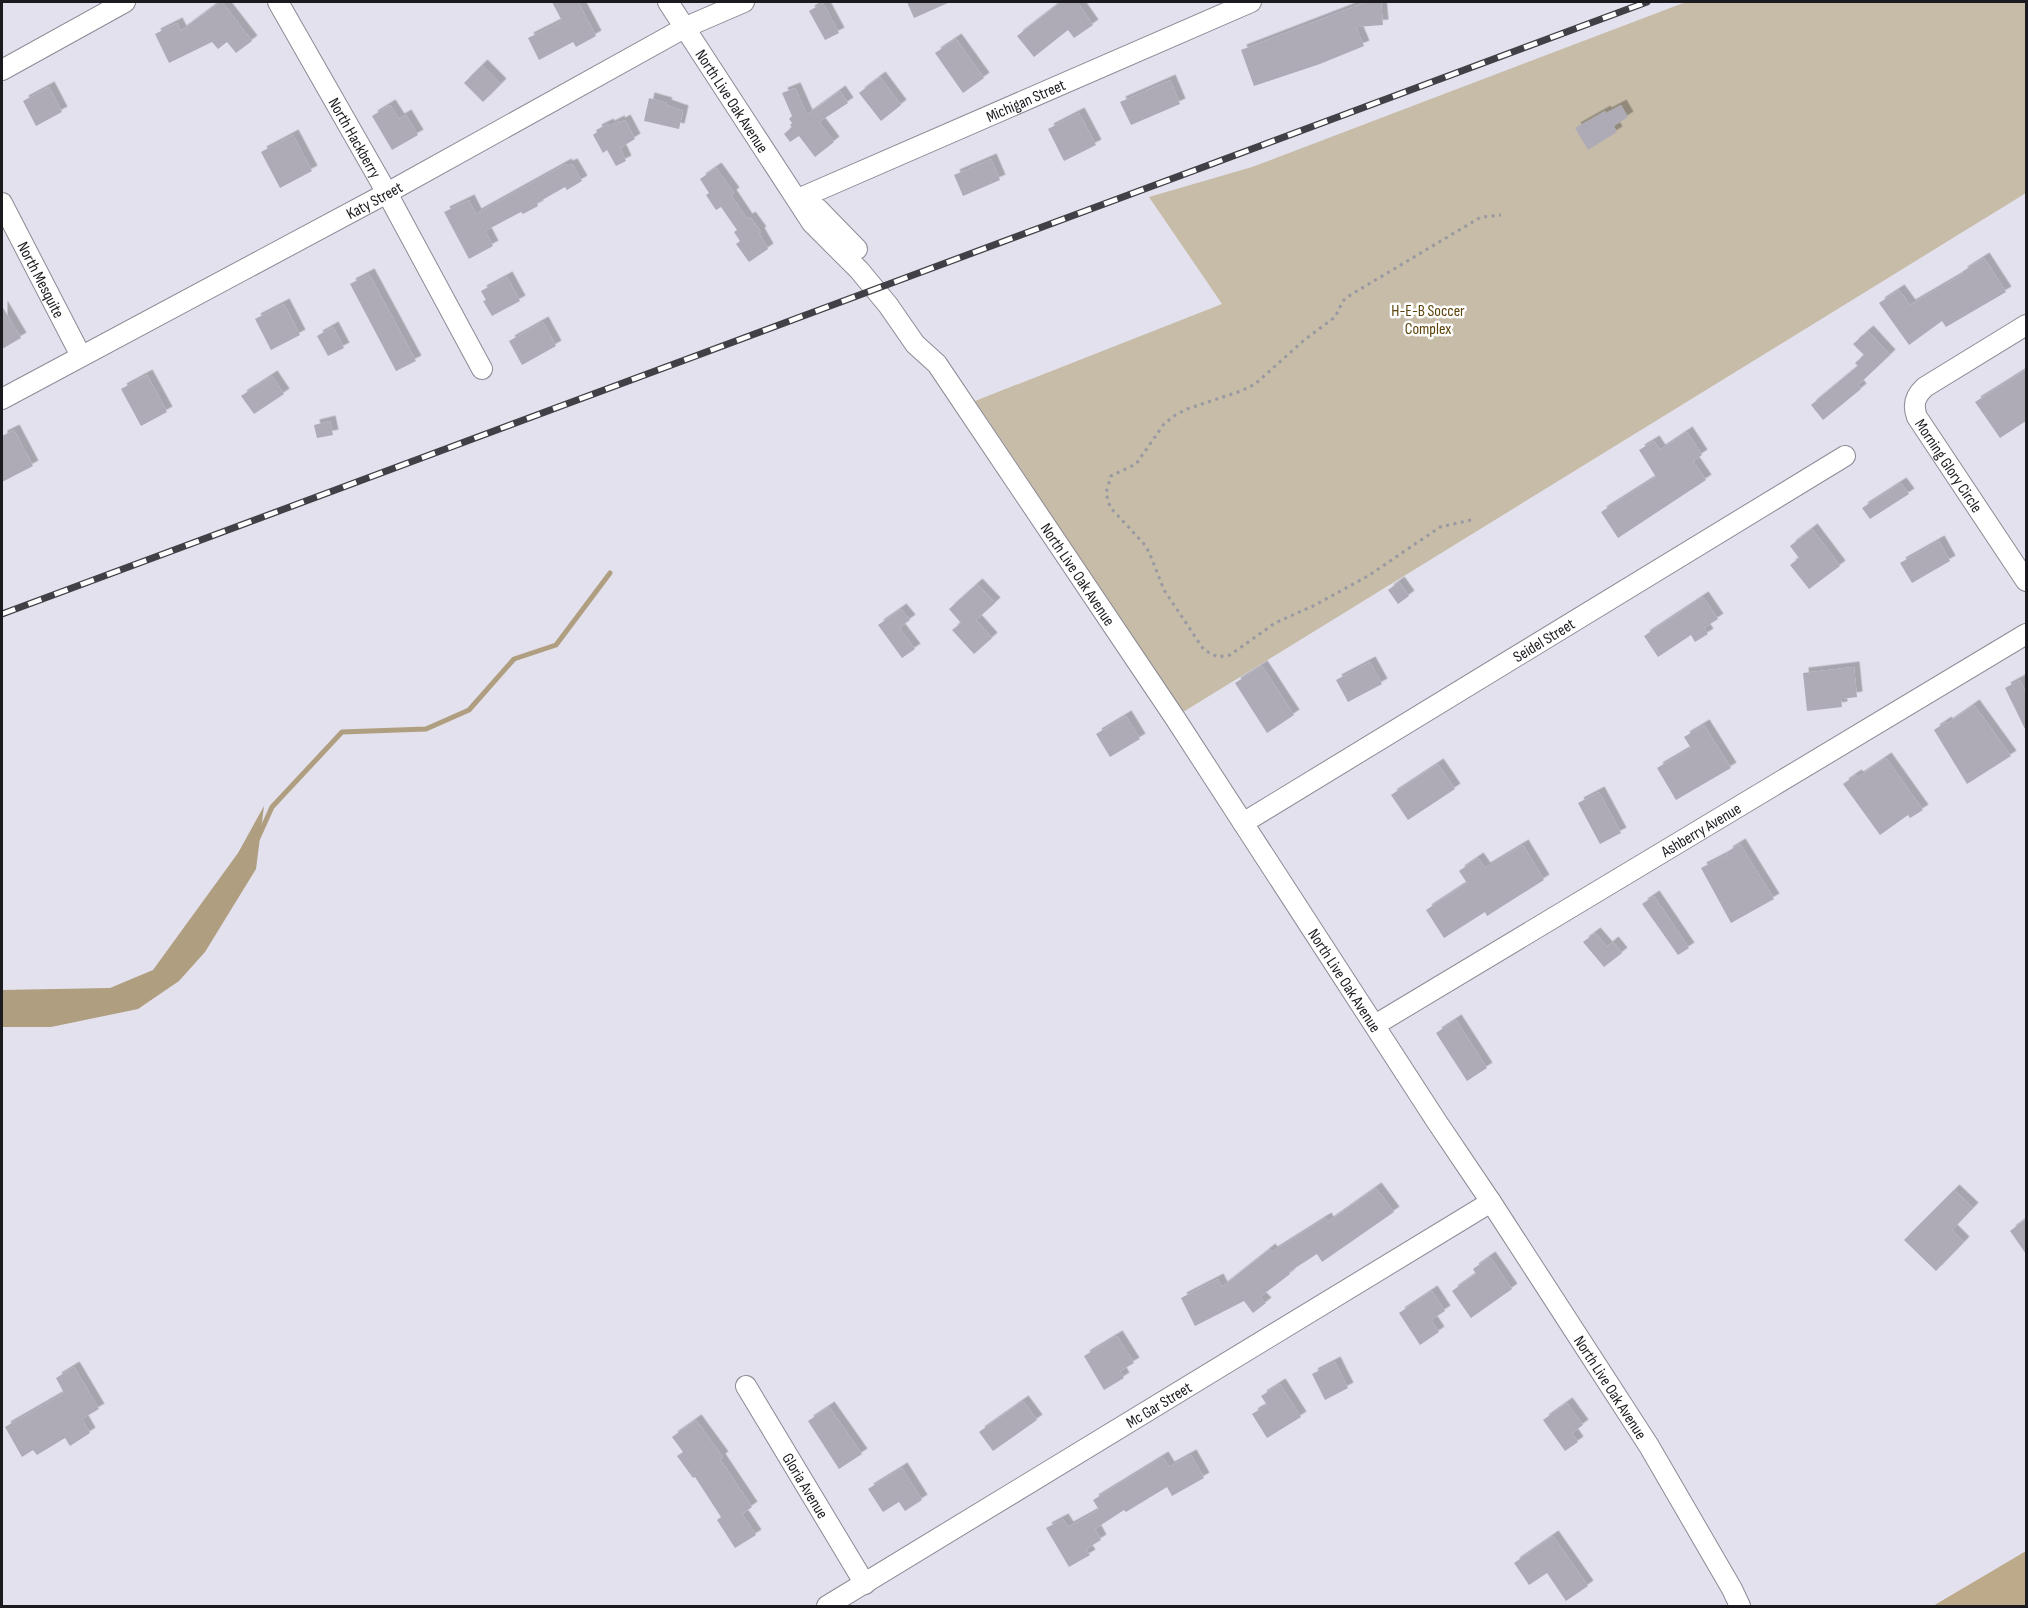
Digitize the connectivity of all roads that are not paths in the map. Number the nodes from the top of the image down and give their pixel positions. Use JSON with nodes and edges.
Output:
{"nodes":[{"id":1,"x":125,"y":2,"type":"edge"},
{"id":2,"x":279,"y":2,"type":"edge"},
{"id":3,"x":668,"y":2,"type":"edge"},
{"id":4,"x":744,"y":2,"type":"edge"},
{"id":5,"x":1251,"y":2,"type":"edge"},
{"id":6,"x":1229,"y":5,"type":"edge"},
{"id":7,"x":686,"y":27,"type":"junction"},
{"id":8,"x":2,"y":70,"type":"edge"},
{"id":9,"x":387,"y":193,"type":"junction"},
{"id":10,"x":798,"y":199,"type":"junction"},
{"id":11,"x":2,"y":203,"type":"edge"},
{"id":12,"x":2026,"y":325,"type":"edge"},
{"id":13,"x":81,"y":356,"type":"junction"},
{"id":14,"x":482,"y":369,"type":"dead end"},
{"id":15,"x":2,"y":399,"type":"edge"},
{"id":16,"x":1845,"y":456,"type":"dead end"},
{"id":17,"x":2026,"y":581,"type":"edge"},
{"id":18,"x":2026,"y":634,"type":"edge"},
{"id":19,"x":1244,"y":824,"type":"junction"},
{"id":20,"x":1375,"y":1025,"type":"junction"},
{"id":21,"x":1491,"y":1202,"type":"junction"},
{"id":22,"x":746,"y":1386,"type":"dead end"},
{"id":23,"x":865,"y":1584,"type":"junction"},
{"id":24,"x":827,"y":1606,"type":"edge"},
{"id":25,"x":1740,"y":1606,"type":"edge"}],
"edges":[{"from":1,"to":8,"type":"street"},
{"from":2,"to":9,"type":"street","name":"North Hackberry"},
{"from":3,"to":7,"type":"street","name":"North Live Oak Avenue"},
{"from":4,"to":7,"type":"street","name":"Katy Street"},
{"from":5,"to":6,"type":"street","name":"Michigan Street"},
{"from":6,"to":10,"type":"street","name":"Michigan Street"},
{"from":7,"to":9,"type":"street","name":"Katy Street"},
{"from":7,"to":10,"type":"street","name":"North Live Oak Avenue"},
{"from":9,"to":13,"type":"street","name":"Katy Street"},
{"from":9,"to":14,"type":"street","name":"North Hackberry"},
{"from":10,"to":19,"type":"street","name":"North Live Oak Avenue"},
{"from":11,"to":13,"type":"street","name":"North Mesquite"},
{"from":12,"to":17,"type":"street","name":"Morning Glory Circle"},
{"from":13,"to":15,"type":"street","name":"Katy Street"},
{"from":16,"to":19,"type":"street","name":"Seidel Street"},
{"from":18,"to":20,"type":"street","name":"Ashberry Avenue"},
{"from":19,"to":20,"type":"street","name":"North Live Oak Avenue"},
{"from":20,"to":21,"type":"street","name":"North Live Oak Avenue"},
{"from":21,"to":23,"type":"street","name":"Mc Gar Street"},
{"from":21,"to":25,"type":"street","name":"North Live Oak Avenue"},
{"from":22,"to":23,"type":"street","name":"Gloria Avenue"},
{"from":23,"to":24,"type":"street","name":"Mc Gar Street"}]}
